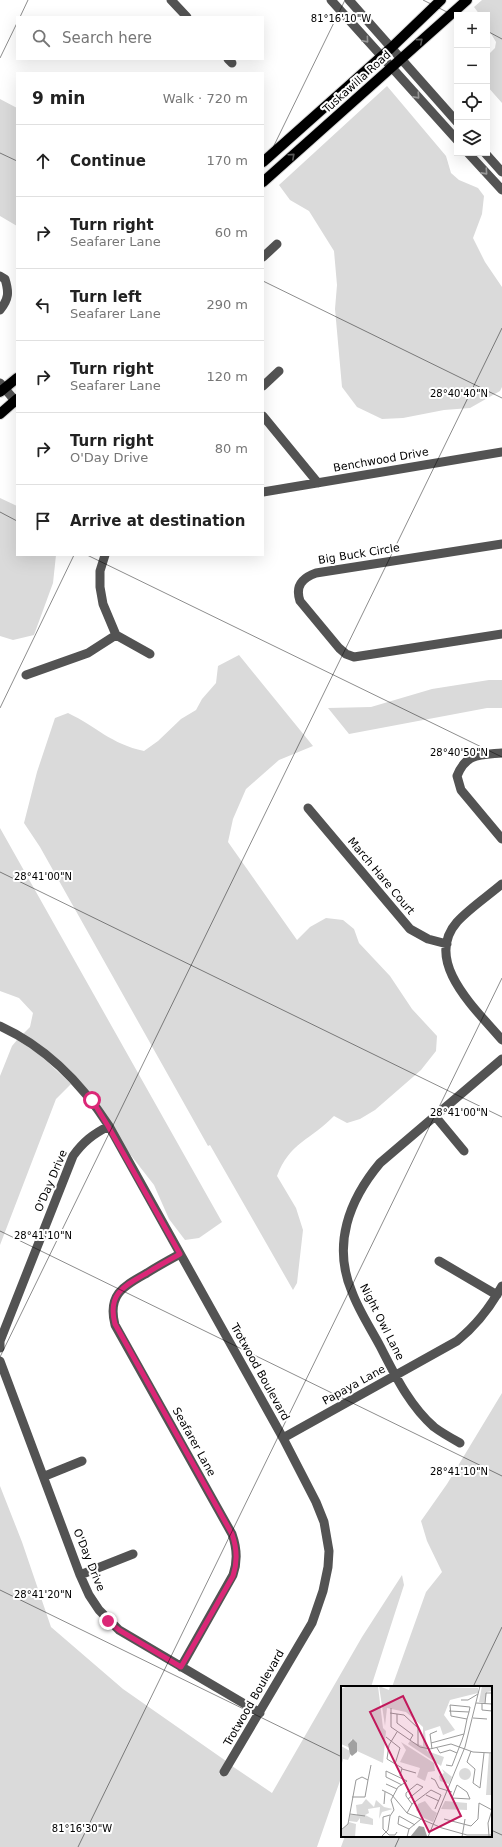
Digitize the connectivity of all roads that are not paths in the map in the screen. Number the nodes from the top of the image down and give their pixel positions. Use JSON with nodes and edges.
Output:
{"nodes":[{"id":1,"x":171,"y":0,"type":"edge"},
{"id":2,"x":331,"y":0,"type":"edge"},
{"id":3,"x":349,"y":0,"type":"edge"},
{"id":4,"x":442,"y":0,"type":"edge"},
{"id":5,"x":467,"y":0,"type":"edge"},
{"id":6,"x":186,"y":16,"type":"edge"},
{"id":7,"x":391,"y":48,"type":"junction"},
{"id":8,"x":381,"y":57,"type":"junction"},
{"id":9,"x":400,"y":59,"type":"junction"},
{"id":10,"x":391,"y":67,"type":"junction"},
{"id":11,"x":455,"y":120,"type":"edge"},
{"id":12,"x":454,"y":137,"type":"edge"},
{"id":13,"x":471,"y":156,"type":"edge"},
{"id":14,"x":488,"y":156,"type":"edge"},
{"id":15,"x":264,"y":161,"type":"edge"},
{"id":16,"x":502,"y":172,"type":"edge"},
{"id":17,"x":264,"y":181,"type":"edge"},
{"id":18,"x":502,"y":190,"type":"edge"},
{"id":19,"x":277,"y":244,"type":"dead end"},
{"id":20,"x":264,"y":256,"type":"edge"},
{"id":21,"x":0,"y":276,"type":"edge"},
{"id":22,"x":0,"y":310,"type":"edge"},
{"id":23,"x":279,"y":371,"type":"dead end"},
{"id":24,"x":16,"y":379,"type":"edge"},
{"id":25,"x":264,"y":385,"type":"edge"},
{"id":26,"x":1,"y":388,"type":"edge"},
{"id":27,"x":16,"y":401,"type":"edge"},
{"id":28,"x":0,"y":414,"type":"edge"},
{"id":29,"x":264,"y":417,"type":"edge"},
{"id":30,"x":502,"y":452,"type":"edge"},
{"id":31,"x":318,"y":483,"type":"junction"},
{"id":32,"x":264,"y":492,"type":"edge"},
{"id":33,"x":502,"y":544,"type":"edge"},
{"id":34,"x":105,"y":556,"type":"edge"},
{"id":35,"x":502,"y":634,"type":"edge"},
{"id":36,"x":116,"y":635,"type":"junction"},
{"id":37,"x":150,"y":654,"type":"dead end"},
{"id":38,"x":26,"y":675,"type":"dead end"},
{"id":39,"x":502,"y":753,"type":"edge"},
{"id":40,"x":308,"y":808,"type":"dead end"},
{"id":41,"x":502,"y":839,"type":"edge"},
{"id":42,"x":502,"y":884,"type":"edge"},
{"id":43,"x":447,"y":944,"type":"junction"},
{"id":44,"x":0,"y":1026,"type":"edge"},
{"id":45,"x":502,"y":1040,"type":"edge"},
{"id":46,"x":502,"y":1059,"type":"edge"},
{"id":47,"x":435,"y":1116,"type":"junction"},
{"id":48,"x":108,"y":1126,"type":"junction"},
{"id":49,"x":464,"y":1151,"type":"dead end"},
{"id":50,"x":180,"y":1254,"type":"junction"},
{"id":51,"x":439,"y":1261,"type":"dead end"},
{"id":52,"x":502,"y":1286,"type":"edge"},
{"id":53,"x":497,"y":1295,"type":"junction"},
{"id":54,"x":0,"y":1348,"type":"edge"},
{"id":55,"x":0,"y":1361,"type":"edge"},
{"id":56,"x":396,"y":1375,"type":"junction"},
{"id":57,"x":283,"y":1438,"type":"junction"},
{"id":58,"x":460,"y":1443,"type":"dead end"},
{"id":59,"x":82,"y":1461,"type":"dead end"},
{"id":60,"x":44,"y":1476,"type":"junction"},
{"id":61,"x":133,"y":1554,"type":"dead end"},
{"id":62,"x":80,"y":1575,"type":"junction"},
{"id":63,"x":181,"y":1667,"type":"junction"},
{"id":64,"x":260,"y":1713,"type":"junction"},
{"id":65,"x":224,"y":1772,"type":"dead end"}],
"edges":[{"from":1,"to":6,"type":"street"},
{"from":2,"to":8,"type":"street","one_way":true},
{"from":3,"to":7,"type":"street"},
{"from":4,"to":7,"type":"main road","name":"Tuskawilla Road"},
{"from":9,"to":5,"type":"main road","name":"Tuskawilla Road","one_way":true},
{"from":7,"to":8,"type":"main road","name":"Tuskawilla Road"},
{"from":7,"to":9,"type":"street"},
{"from":8,"to":10,"type":"street"},
{"from":8,"to":15,"type":"main road","name":"Tuskawilla Road"},
{"from":9,"to":10,"type":"main road","name":"Tuskawilla Road"},
{"from":9,"to":11,"type":"street"},
{"from":10,"to":12,"type":"street","one_way":true},
{"from":17,"to":10,"type":"main road","name":"Tuskawilla Road","one_way":true},
{"from":13,"to":18,"type":"street","one_way":true},
{"from":14,"to":16,"type":"street"},
{"from":19,"to":20,"type":"street"},
{"from":21,"to":22,"type":"street"},
{"from":23,"to":25,"type":"street"},
{"from":24,"to":26,"type":"main road"},
{"from":26,"to":27,"type":"street"},
{"from":27,"to":28,"type":"main road"},
{"from":29,"to":31,"type":"street"},
{"from":30,"to":31,"type":"street","name":"Benchwood Drive"},
{"from":31,"to":32,"type":"street","name":"Benchwood Drive"},
{"from":33,"to":35,"type":"street","name":"Big Buck Circle"},
{"from":34,"to":36,"type":"street"},
{"from":36,"to":37,"type":"street"},
{"from":36,"to":38,"type":"street"},
{"from":39,"to":41,"type":"street"},
{"from":40,"to":43,"type":"street","name":"March Hare Court"},
{"from":42,"to":43,"type":"street"},
{"from":43,"to":45,"type":"street"},
{"from":44,"to":48,"type":"street","name":"Trotwood Boulevard"},
{"from":46,"to":47,"type":"street","name":"Night Owl Lane"},
{"from":47,"to":49,"type":"street"},
{"from":47,"to":56,"type":"street","name":"Night Owl Lane"},
{"from":48,"to":50,"type":"street","name":"Trotwood Boulevard"},
{"from":48,"to":54,"type":"street","name":"O'Day Drive"},
{"from":50,"to":57,"type":"street","name":"Trotwood Boulevard"},
{"from":50,"to":63,"type":"street","name":"Seafarer Lane"},
{"from":51,"to":53,"type":"street"},
{"from":52,"to":53,"type":"street","name":"Papaya Lane"},
{"from":53,"to":56,"type":"street","name":"Papaya Lane"},
{"from":55,"to":60,"type":"street","name":"O'Day Drive"},
{"from":56,"to":57,"type":"street","name":"Papaya Lane"},
{"from":56,"to":58,"type":"street","name":"Night Owl Lane"},
{"from":57,"to":64,"type":"street","name":"Trotwood Boulevard"},
{"from":59,"to":60,"type":"street"},
{"from":60,"to":62,"type":"street","name":"O'Day Drive"},
{"from":61,"to":62,"type":"street"},
{"from":62,"to":63,"type":"street","name":"O'Day Drive"},
{"from":63,"to":64,"type":"street","name":"O'Day Drive"},
{"from":64,"to":65,"type":"street","name":"Trotwood Boulevard"}]}
